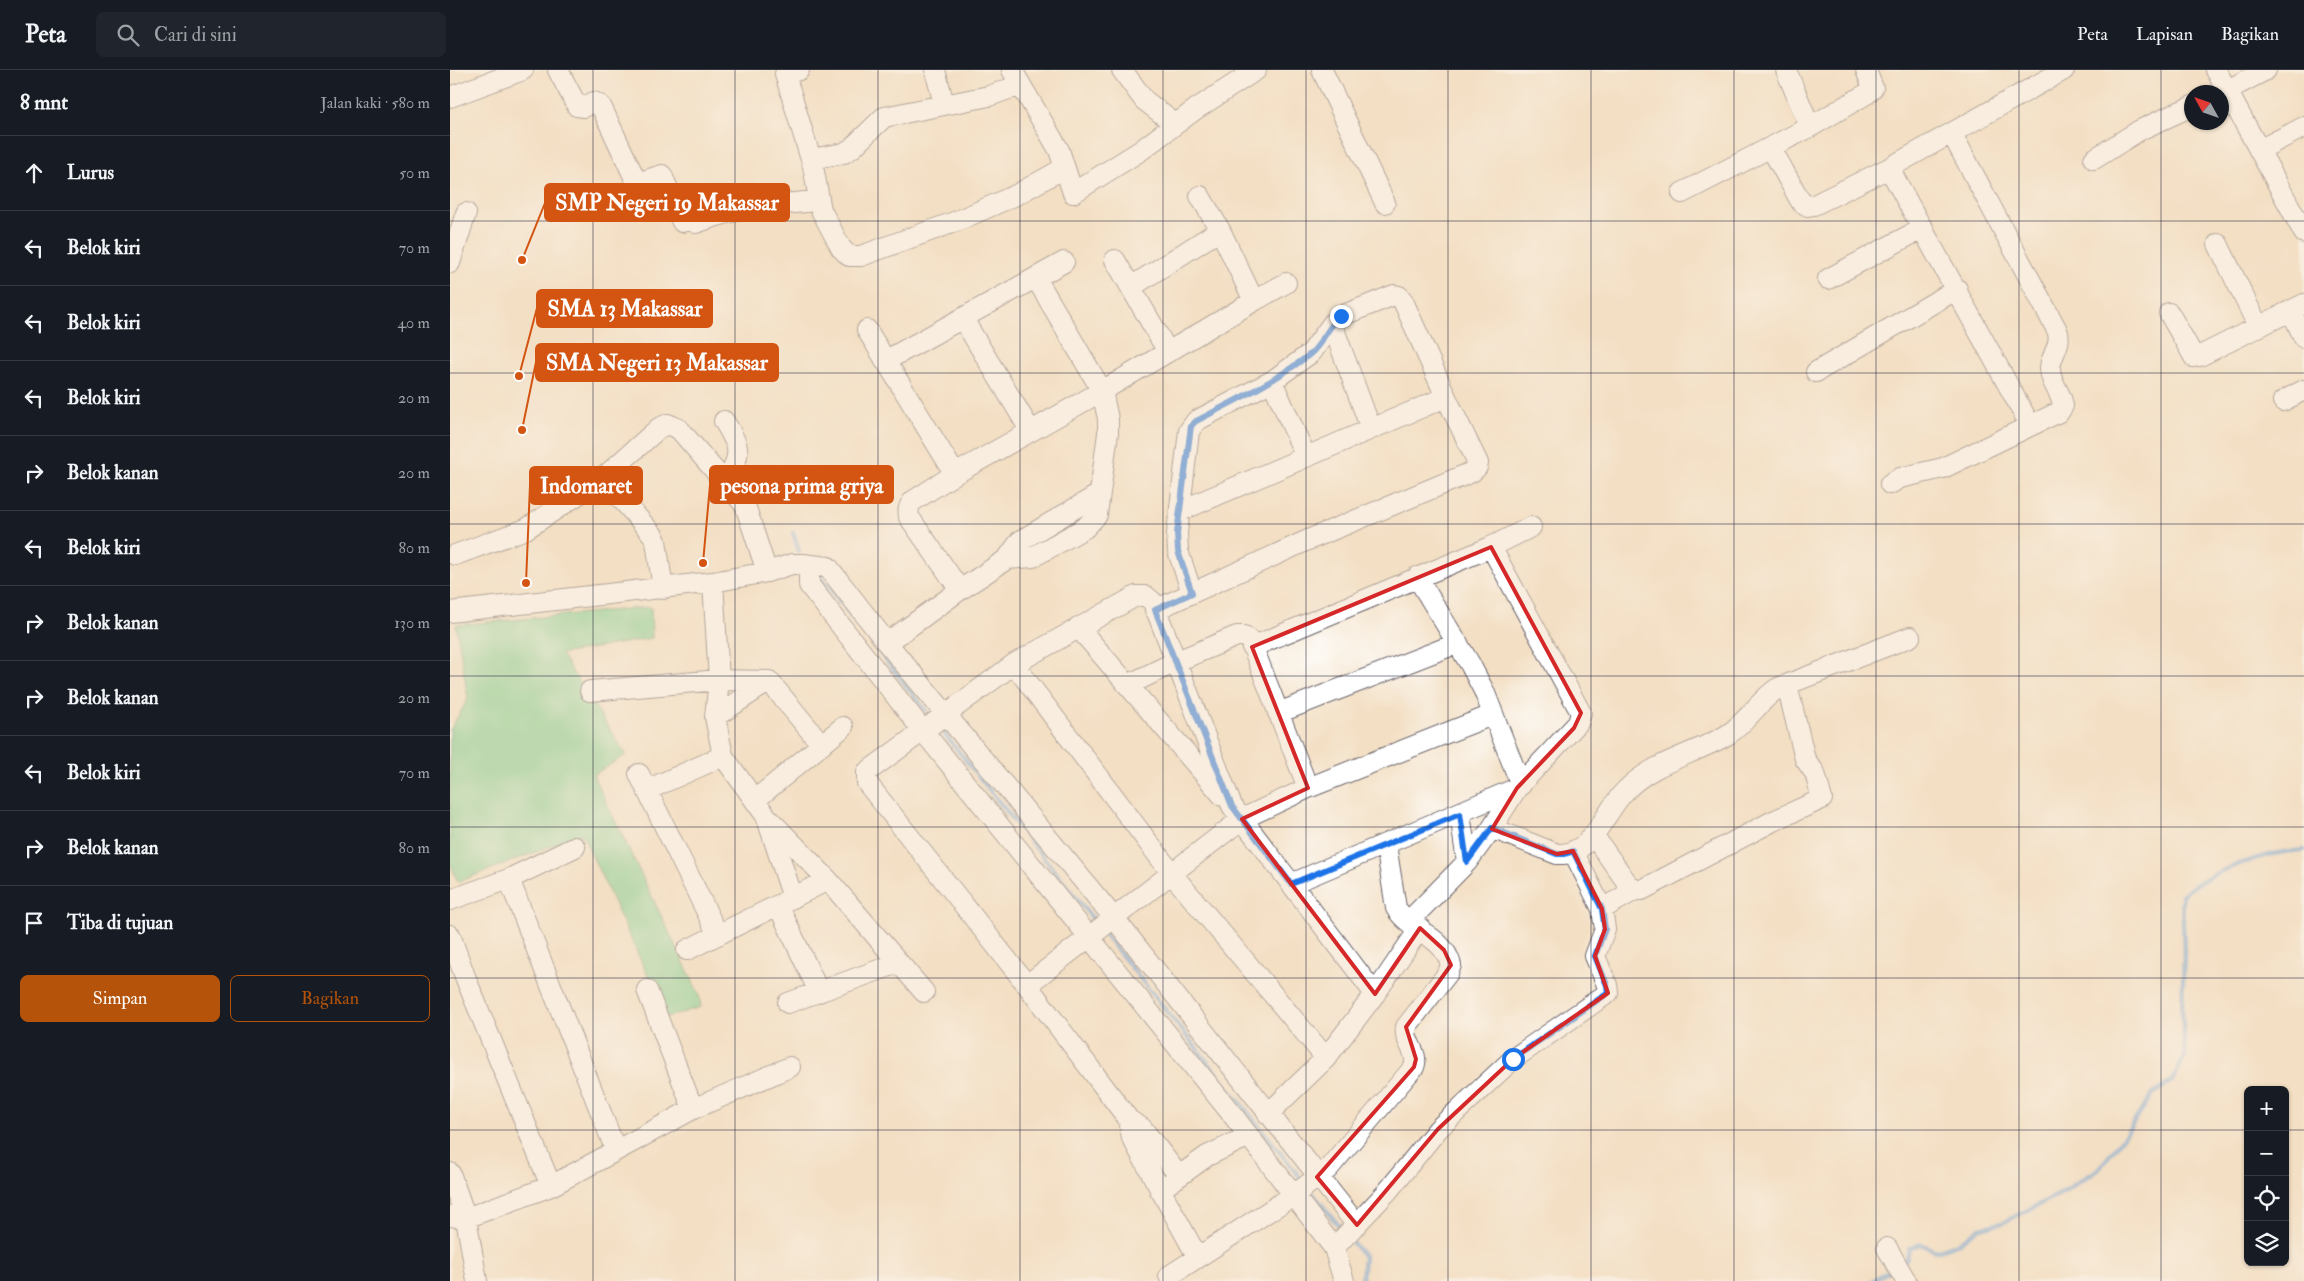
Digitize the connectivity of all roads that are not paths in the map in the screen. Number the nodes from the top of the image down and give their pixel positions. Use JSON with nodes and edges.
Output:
{"nodes":[{"id":1,"x":523,"y":70,"type":"edge"},
{"id":2,"x":558,"y":70,"type":"edge"},
{"id":3,"x":935,"y":70,"type":"edge"},
{"id":4,"x":1122,"y":70,"type":"edge"},
{"id":5,"x":1256,"y":70,"type":"edge"},
{"id":6,"x":1322,"y":70,"type":"edge"},
{"id":7,"x":1786,"y":70,"type":"edge"},
{"id":8,"x":1866,"y":70,"type":"edge"},
{"id":9,"x":2064,"y":70,"type":"edge"},
{"id":10,"x":2216,"y":70,"type":"edge"},
{"id":11,"x":2266,"y":70,"type":"edge"},
{"id":12,"x":789,"y":71,"type":"edge"},
{"id":13,"x":499,"y":75,"type":"edge"},
{"id":14,"x":1016,"y":78,"type":"edge"},
{"id":15,"x":2221,"y":85,"type":"edge"},
{"id":16,"x":2229,"y":89,"type":"edge"},
{"id":17,"x":450,"y":97,"type":"edge"},
{"id":18,"x":2229,"y":100,"type":"edge"},
{"id":19,"x":944,"y":104,"type":"junction"},
{"id":20,"x":2184,"y":110,"type":"edge"},
{"id":21,"x":1175,"y":124,"type":"junction"},
{"id":22,"x":1810,"y":127,"type":"junction"},
{"id":23,"x":2304,"y":128,"type":"edge"},
{"id":24,"x":1952,"y":134,"type":"junction"},
{"id":25,"x":1771,"y":148,"type":"junction"},
{"id":26,"x":2259,"y":150,"type":"junction"},
{"id":27,"x":810,"y":159,"type":"junction"},
{"id":28,"x":2094,"y":159,"type":"dead end"},
{"id":29,"x":1064,"y":168,"type":"junction"},
{"id":30,"x":1889,"y":168,"type":"junction"},
{"id":31,"x":1682,"y":193,"type":"dead end"},
{"id":32,"x":1200,"y":196,"type":"dead end"},
{"id":33,"x":819,"y":201,"type":"junction"},
{"id":34,"x":1385,"y":202,"type":"dead end"},
{"id":35,"x":706,"y":212,"type":"dead end"},
{"id":36,"x":466,"y":213,"type":"dead end"},
{"id":37,"x":686,"y":226,"type":"dead end"},
{"id":38,"x":1923,"y":228,"type":"junction"},
{"id":39,"x":1220,"y":230,"type":"junction"},
{"id":40,"x":2303,"y":230,"type":"edge"},
{"id":41,"x":2218,"y":244,"type":"dead end"},
{"id":42,"x":1115,"y":260,"type":"dead end"},
{"id":43,"x":1064,"y":262,"type":"dead end"},
{"id":44,"x":450,"y":264,"type":"edge"},
{"id":45,"x":1036,"y":278,"type":"junction"},
{"id":46,"x":1828,"y":279,"type":"dead end"},
{"id":47,"x":1286,"y":283,"type":"dead end"},
{"id":48,"x":1131,"y":287,"type":"junction"},
{"id":49,"x":1957,"y":289,"type":"junction"},
{"id":50,"x":1254,"y":300,"type":"junction"},
{"id":51,"x":2298,"y":307,"type":"edge"},
{"id":52,"x":2168,"y":313,"type":"dead end"},
{"id":53,"x":963,"y":319,"type":"junction"},
{"id":54,"x":1332,"y":324,"type":"junction"},
{"id":55,"x":2258,"y":326,"type":"junction"},
{"id":56,"x":867,"y":330,"type":"dead end"},
{"id":57,"x":2304,"y":338,"type":"edge"},
{"id":58,"x":1168,"y":352,"type":"junction"},
{"id":59,"x":885,"y":362,"type":"junction"},
{"id":60,"x":1816,"y":372,"type":"dead end"},
{"id":61,"x":1272,"y":381,"type":"junction"},
{"id":62,"x":2304,"y":390,"type":"edge"},
{"id":63,"x":1102,"y":391,"type":"junction"},
{"id":64,"x":1446,"y":397,"type":"junction"},
{"id":65,"x":2283,"y":401,"type":"dead end"},
{"id":66,"x":724,"y":421,"type":"dead end"},
{"id":67,"x":2030,"y":425,"type":"junction"},
{"id":68,"x":1372,"y":429,"type":"junction"},
{"id":69,"x":1030,"y":430,"type":"junction"},
{"id":70,"x":1306,"y":457,"type":"junction"},
{"id":71,"x":955,"y":474,"type":"junction"},
{"id":72,"x":603,"y":478,"type":"junction"},
{"id":73,"x":722,"y":479,"type":"dead end"},
{"id":74,"x":1890,"y":484,"type":"dead end"},
{"id":75,"x":1180,"y":512,"type":"junction"},
{"id":76,"x":1531,"y":527,"type":"dead end"},
{"id":77,"x":1491,"y":547,"type":"junction"},
{"id":78,"x":455,"y":555,"type":"dead end"},
{"id":79,"x":810,"y":566,"type":"junction"},
{"id":80,"x":767,"y":572,"type":"junction"},
{"id":81,"x":1417,"y":577,"type":"junction"},
{"id":82,"x":713,"y":582,"type":"junction"},
{"id":83,"x":663,"y":589,"type":"junction"},
{"id":84,"x":960,"y":590,"type":"junction"},
{"id":85,"x":1192,"y":593,"type":"junction"},
{"id":86,"x":1155,"y":610,"type":"junction"},
{"id":87,"x":450,"y":612,"type":"edge"},
{"id":88,"x":1078,"y":627,"type":"junction"},
{"id":89,"x":1910,"y":637,"type":"dead end"},
{"id":90,"x":887,"y":643,"type":"junction"},
{"id":91,"x":1458,"y":644,"type":"junction"},
{"id":92,"x":1252,"y":647,"type":"junction"},
{"id":93,"x":1175,"y":662,"type":"junction"},
{"id":94,"x":1014,"y":664,"type":"junction"},
{"id":95,"x":718,"y":680,"type":"junction"},
{"id":96,"x":769,"y":681,"type":"junction"},
{"id":97,"x":1128,"y":685,"type":"junction"},
{"id":98,"x":1787,"y":686,"type":"junction"},
{"id":99,"x":590,"y":691,"type":"dead end"},
{"id":100,"x":1278,"y":713,"type":"junction"},
{"id":101,"x":947,"y":714,"type":"junction"},
{"id":102,"x":1492,"y":715,"type":"junction"},
{"id":103,"x":715,"y":717,"type":"junction"},
{"id":104,"x":843,"y":727,"type":"dead end"},
{"id":105,"x":923,"y":731,"type":"junction"},
{"id":106,"x":822,"y":745,"type":"junction"},
{"id":107,"x":723,"y":756,"type":"junction"},
{"id":108,"x":1519,"y":786,"type":"junction"},
{"id":109,"x":1308,"y":788,"type":"junction"},
{"id":110,"x":755,"y":800,"type":"junction"},
{"id":111,"x":1237,"y":813,"type":"junction"},
{"id":112,"x":1460,"y":814,"type":"junction"},
{"id":113,"x":766,"y":816,"type":"junction"},
{"id":114,"x":1492,"y":828,"type":"junction"},
{"id":115,"x":1594,"y":836,"type":"junction"},
{"id":116,"x":1386,"y":845,"type":"junction"},
{"id":117,"x":574,"y":847,"type":"dead end"},
{"id":118,"x":1573,"y":851,"type":"junction"},
{"id":119,"x":1467,"y":862,"type":"junction"},
{"id":120,"x":1172,"y":874,"type":"junction"},
{"id":121,"x":508,"y":879,"type":"junction"},
{"id":122,"x":828,"y":880,"type":"junction"},
{"id":123,"x":1291,"y":884,"type":"junction"},
{"id":124,"x":1635,"y":890,"type":"junction"},
{"id":125,"x":450,"y":900,"type":"edge"},
{"id":126,"x":785,"y":902,"type":"junction"},
{"id":127,"x":1602,"y":909,"type":"junction"},
{"id":128,"x":1114,"y":918,"type":"junction"},
{"id":129,"x":1414,"y":924,"type":"junction"},
{"id":130,"x":450,"y":935,"type":"edge"},
{"id":131,"x":718,"y":935,"type":"junction"},
{"id":132,"x":1091,"y":937,"type":"junction"},
{"id":133,"x":687,"y":950,"type":"dead end"},
{"id":134,"x":898,"y":963,"type":"junction"},
{"id":135,"x":1027,"y":986,"type":"junction"},
{"id":136,"x":647,"y":990,"type":"dead end"},
{"id":137,"x":819,"y":992,"type":"junction"},
{"id":138,"x":924,"y":992,"type":"dead end"},
{"id":139,"x":1375,"y":994,"type":"junction"},
{"id":140,"x":788,"y":1004,"type":"dead end"},
{"id":141,"x":1326,"y":1058,"type":"junction"},
{"id":142,"x":790,"y":1067,"type":"dead end"},
{"id":143,"x":693,"y":1109,"type":"junction"},
{"id":144,"x":1268,"y":1114,"type":"junction"},
{"id":145,"x":1235,"y":1118,"type":"junction"},
{"id":146,"x":1129,"y":1120,"type":"junction"},
{"id":147,"x":1249,"y":1136,"type":"junction"},
{"id":148,"x":616,"y":1151,"type":"junction"},
{"id":149,"x":1207,"y":1156,"type":"junction"},
{"id":150,"x":450,"y":1173,"type":"edge"},
{"id":151,"x":1179,"y":1176,"type":"junction"},
{"id":152,"x":1318,"y":1178,"type":"junction"},
{"id":153,"x":551,"y":1186,"type":"junction"},
{"id":154,"x":1160,"y":1190,"type":"junction"},
{"id":155,"x":1294,"y":1195,"type":"junction"},
{"id":156,"x":458,"y":1217,"type":"edge"},
{"id":157,"x":1357,"y":1225,"type":"junction"},
{"id":158,"x":1334,"y":1248,"type":"junction"},
{"id":159,"x":1887,"y":1248,"type":"dead end"},
{"id":160,"x":1198,"y":1258,"type":"junction"},
{"id":161,"x":1169,"y":1276,"type":"dead end"},
{"id":162,"x":476,"y":1281,"type":"edge"},
{"id":163,"x":1344,"y":1281,"type":"edge"},
{"id":164,"x":1906,"y":1281,"type":"edge"}],
"edges":[{"from":1,"to":13,"type":"street"},
{"from":2,"to":35,"type":"street"},
{"from":3,"to":19,"type":"street"},
{"from":4,"to":21,"type":"street"},
{"from":5,"to":21,"type":"street"},
{"from":6,"to":34,"type":"street"},
{"from":7,"to":22,"type":"street"},
{"from":8,"to":22,"type":"street"},
{"from":9,"to":24,"type":"street"},
{"from":10,"to":15,"type":"street"},
{"from":11,"to":16,"type":"street"},
{"from":12,"to":27,"type":"street"},
{"from":13,"to":17,"type":"street"},
{"from":14,"to":19,"type":"street"},
{"from":14,"to":29,"type":"street"},
{"from":18,"to":26,"type":"street"},
{"from":19,"to":27,"type":"street"},
{"from":20,"to":28,"type":"street"},
{"from":21,"to":29,"type":"street"},
{"from":22,"to":25,"type":"street"},
{"from":23,"to":26,"type":"street"},
{"from":24,"to":30,"type":"street"},
{"from":24,"to":67,"type":"street"},
{"from":25,"to":30,"type":"street"},
{"from":25,"to":31,"type":"street"},
{"from":26,"to":40,"type":"street"},
{"from":27,"to":33,"type":"street"},
{"from":29,"to":33,"type":"street"},
{"from":30,"to":38,"type":"street"},
{"from":32,"to":39,"type":"street"},
{"from":33,"to":37,"type":"street"},
{"from":36,"to":44,"type":"street"},
{"from":38,"to":46,"type":"street"},
{"from":38,"to":49,"type":"street"},
{"from":39,"to":48,"type":"street"},
{"from":39,"to":50,"type":"street"},
{"from":41,"to":55,"type":"street"},
{"from":42,"to":48,"type":"street"},
{"from":43,"to":45,"type":"street"},
{"from":45,"to":53,"type":"street"},
{"from":45,"to":63,"type":"street"},
{"from":47,"to":50,"type":"street"},
{"from":48,"to":58,"type":"street"},
{"from":49,"to":60,"type":"street"},
{"from":49,"to":67,"type":"street"},
{"from":50,"to":58,"type":"street"},
{"from":51,"to":55,"type":"street"},
{"from":51,"to":57,"type":"street"},
{"from":52,"to":55,"type":"street"},
{"from":53,"to":59,"type":"street"},
{"from":53,"to":69,"type":"street"},
{"from":54,"to":61,"type":"street"},
{"from":54,"to":64,"type":"street"},
{"from":54,"to":68,"type":"street"},
{"from":56,"to":59,"type":"street"},
{"from":58,"to":63,"type":"street"},
{"from":59,"to":71,"type":"street"},
{"from":61,"to":70,"type":"street"},
{"from":61,"to":75,"type":"street"},
{"from":62,"to":65,"type":"street"},
{"from":63,"to":69,"type":"street"},
{"from":63,"to":84,"type":"street"},
{"from":64,"to":68,"type":"street"},
{"from":64,"to":85,"type":"street"},
{"from":66,"to":80,"type":"street"},
{"from":67,"to":74,"type":"street"},
{"from":68,"to":70,"type":"street"},
{"from":69,"to":71,"type":"street"},
{"from":70,"to":75,"type":"street"},
{"from":71,"to":84,"type":"street"},
{"from":72,"to":73,"type":"street"},
{"from":72,"to":78,"type":"street"},
{"from":72,"to":83,"type":"street"},
{"from":75,"to":85,"type":"street"},
{"from":76,"to":77,"type":"street"},
{"from":77,"to":81,"type":"street"},
{"from":77,"to":108,"type":"street"},
{"from":79,"to":80,"type":"street"},
{"from":79,"to":90,"type":"street"},
{"from":79,"to":105,"type":"street"},
{"from":80,"to":82,"type":"street"},
{"from":81,"to":91,"type":"street"},
{"from":81,"to":92,"type":"street"},
{"from":82,"to":83,"type":"street"},
{"from":82,"to":95,"type":"street"},
{"from":83,"to":87,"type":"street"},
{"from":84,"to":90,"type":"street"},
{"from":85,"to":86,"type":"street"},
{"from":86,"to":88,"type":"street"},
{"from":86,"to":93,"type":"street"},
{"from":88,"to":94,"type":"street"},
{"from":88,"to":97,"type":"street"},
{"from":89,"to":98,"type":"street"},
{"from":90,"to":101,"type":"street"},
{"from":91,"to":100,"type":"street"},
{"from":91,"to":102,"type":"street"},
{"from":92,"to":93,"type":"street"},
{"from":92,"to":100,"type":"street"},
{"from":93,"to":97,"type":"street"},
{"from":93,"to":111,"type":"street"},
{"from":94,"to":101,"type":"street"},
{"from":94,"to":120,"type":"street"},
{"from":95,"to":96,"type":"street"},
{"from":95,"to":99,"type":"street"},
{"from":95,"to":103,"type":"street"},
{"from":96,"to":103,"type":"street"},
{"from":96,"to":106,"type":"street"},
{"from":97,"to":111,"type":"street"},
{"from":98,"to":115,"type":"street"},
{"from":98,"to":124,"type":"street"},
{"from":100,"to":109,"type":"street"},
{"from":101,"to":105,"type":"street"},
{"from":101,"to":128,"type":"street"},
{"from":102,"to":108,"type":"street"},
{"from":102,"to":109,"type":"street"},
{"from":103,"to":107,"type":"street"},
{"from":104,"to":106,"type":"street"},
{"from":105,"to":132,"type":"street"},
{"from":105,"to":135,"type":"street"},
{"from":106,"to":110,"type":"street"},
{"from":107,"to":110,"type":"street"},
{"from":107,"to":131,"type":"street"},
{"from":108,"to":112,"type":"street"},
{"from":108,"to":114,"type":"street"},
{"from":109,"to":111,"type":"street"},
{"from":110,"to":113,"type":"street"},
{"from":111,"to":120,"type":"street"},
{"from":111,"to":123,"type":"street"},
{"from":112,"to":116,"type":"street"},
{"from":112,"to":119,"type":"street"},
{"from":113,"to":122,"type":"street"},
{"from":113,"to":126,"type":"street"},
{"from":114,"to":118,"type":"street"},
{"from":114,"to":119,"type":"street"},
{"from":115,"to":118,"type":"street"},
{"from":115,"to":124,"type":"street"},
{"from":116,"to":123,"type":"street"},
{"from":116,"to":129,"type":"street"},
{"from":117,"to":121,"type":"street"},
{"from":118,"to":127,"type":"street"},
{"from":119,"to":129,"type":"street"},
{"from":120,"to":128,"type":"street"},
{"from":120,"to":141,"type":"street"},
{"from":121,"to":125,"type":"street"},
{"from":121,"to":148,"type":"street"},
{"from":122,"to":126,"type":"street"},
{"from":122,"to":134,"type":"street"},
{"from":123,"to":139,"type":"street"},
{"from":124,"to":127,"type":"street"},
{"from":126,"to":131,"type":"street"},
{"from":126,"to":137,"type":"street"},
{"from":127,"to":157,"type":"street"},
{"from":128,"to":132,"type":"street"},
{"from":128,"to":144,"type":"street"},
{"from":129,"to":139,"type":"street"},
{"from":129,"to":152,"type":"street"},
{"from":130,"to":153,"type":"street"},
{"from":131,"to":133,"type":"street"},
{"from":132,"to":135,"type":"street"},
{"from":132,"to":145,"type":"street"},
{"from":134,"to":137,"type":"street"},
{"from":134,"to":138,"type":"street"},
{"from":135,"to":146,"type":"street"},
{"from":136,"to":143,"type":"street"},
{"from":137,"to":140,"type":"street"},
{"from":139,"to":141,"type":"street"},
{"from":141,"to":144,"type":"street"},
{"from":142,"to":143,"type":"street"},
{"from":143,"to":148,"type":"street"},
{"from":144,"to":152,"type":"street"},
{"from":145,"to":147,"type":"street"},
{"from":145,"to":149,"type":"street"},
{"from":146,"to":151,"type":"street"},
{"from":146,"to":154,"type":"street"},
{"from":147,"to":149,"type":"street"},
{"from":147,"to":155,"type":"street"},
{"from":148,"to":153,"type":"street"},
{"from":149,"to":151,"type":"street"},
{"from":150,"to":156,"type":"street"},
{"from":151,"to":154,"type":"street"},
{"from":152,"to":155,"type":"street"},
{"from":152,"to":157,"type":"street"},
{"from":153,"to":156,"type":"street"},
{"from":154,"to":160,"type":"street"},
{"from":155,"to":158,"type":"street"},
{"from":155,"to":160,"type":"street"},
{"from":156,"to":162,"type":"street"},
{"from":157,"to":158,"type":"street"},
{"from":158,"to":163,"type":"street"},
{"from":159,"to":164,"type":"street"},
{"from":160,"to":161,"type":"street"}]}
